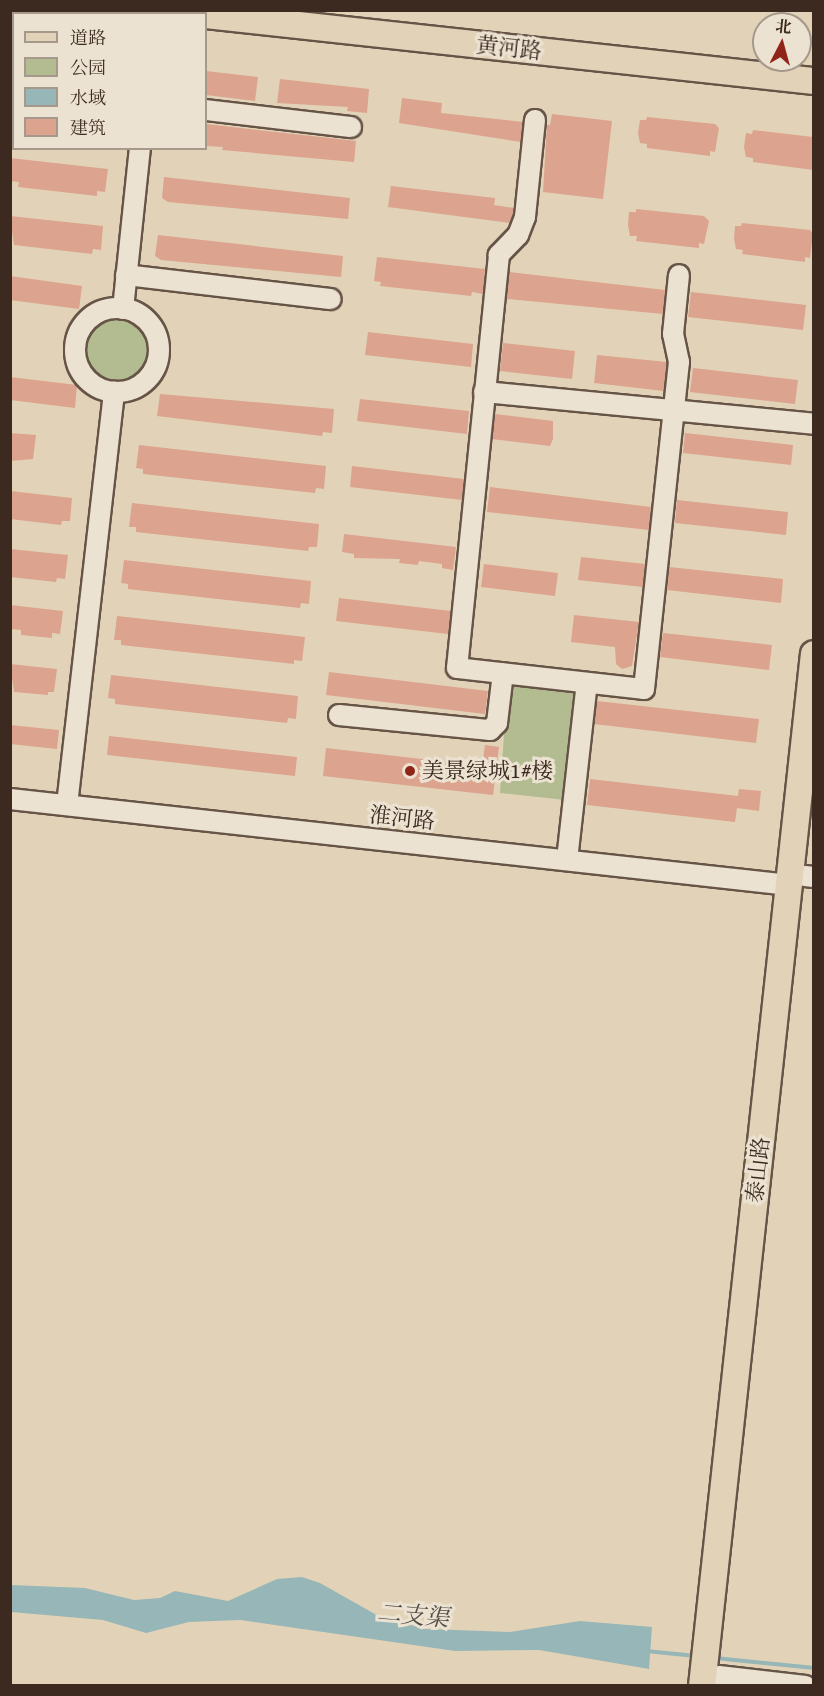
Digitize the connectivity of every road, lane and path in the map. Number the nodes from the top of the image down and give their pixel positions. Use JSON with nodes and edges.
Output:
{"nodes":[{"id":1,"x":303,"y":10,"type":"edge"},
{"id":2,"x":207,"y":15,"type":"edge"},
{"id":3,"x":813,"y":66,"type":"edge"},
{"id":4,"x":813,"y":81,"type":"edge"},
{"id":5,"x":207,"y":110,"type":"edge"},
{"id":6,"x":535,"y":120,"type":"dead end"},
{"id":7,"x":351,"y":127,"type":"dead end"},
{"id":8,"x":140,"y":150,"type":"edge"},
{"id":9,"x":126,"y":275,"type":"junction"},
{"id":10,"x":679,"y":275,"type":"dead end"},
{"id":11,"x":331,"y":299,"type":"dead end"},
{"id":12,"x":123,"y":309,"type":"junction"},
{"id":13,"x":114,"y":392,"type":"junction"},
{"id":14,"x":484,"y":392,"type":"junction"},
{"id":15,"x":673,"y":413,"type":"junction"},
{"id":16,"x":813,"y":424,"type":"edge"},
{"id":17,"x":813,"y":654,"type":"edge"},
{"id":18,"x":503,"y":673,"type":"junction"},
{"id":19,"x":586,"y":683,"type":"junction"},
{"id":20,"x":339,"y":715,"type":"dead end"},
{"id":21,"x":10,"y":799,"type":"edge"},
{"id":22,"x":813,"y":802,"type":"edge"},
{"id":23,"x":67,"y":806,"type":"junction"},
{"id":24,"x":567,"y":860,"type":"junction"},
{"id":25,"x":802,"y":879,"type":"edge"},
{"id":26,"x":713,"y":1682,"type":"edge"},
{"id":27,"x":805,"y":1686,"type":"edge"}],
"edges":[{"from":1,"to":3,"type":"main road","name":"黄河路"},
{"from":2,"to":4,"type":"main road","name":"黄河路"},
{"from":5,"to":7,"type":"street"},
{"from":6,"to":14,"type":"street"},
{"from":8,"to":9,"type":"street"},
{"from":9,"to":11,"type":"street"},
{"from":9,"to":12,"type":"street"},
{"from":10,"to":15,"type":"street"},
{"from":12,"to":13,"type":"street"},
{"from":12,"to":13,"type":"street"},
{"from":13,"to":23,"type":"street"},
{"from":14,"to":15,"type":"street"},
{"from":14,"to":18,"type":"street"},
{"from":15,"to":16,"type":"street"},
{"from":15,"to":19,"type":"street"},
{"from":17,"to":25,"type":"main road","name":"泰山路"},
{"from":18,"to":19,"type":"street"},
{"from":18,"to":20,"type":"street"},
{"from":19,"to":24,"type":"street"},
{"from":21,"to":23,"type":"street","name":"淮河路"},
{"from":22,"to":25,"type":"main road","name":"泰山路"},
{"from":23,"to":24,"type":"street","name":"淮河路"},
{"from":24,"to":25,"type":"street","name":"淮河路"},
{"from":25,"to":26,"type":"main road","name":"泰山路"},
{"from":26,"to":27,"type":"street"}]}
